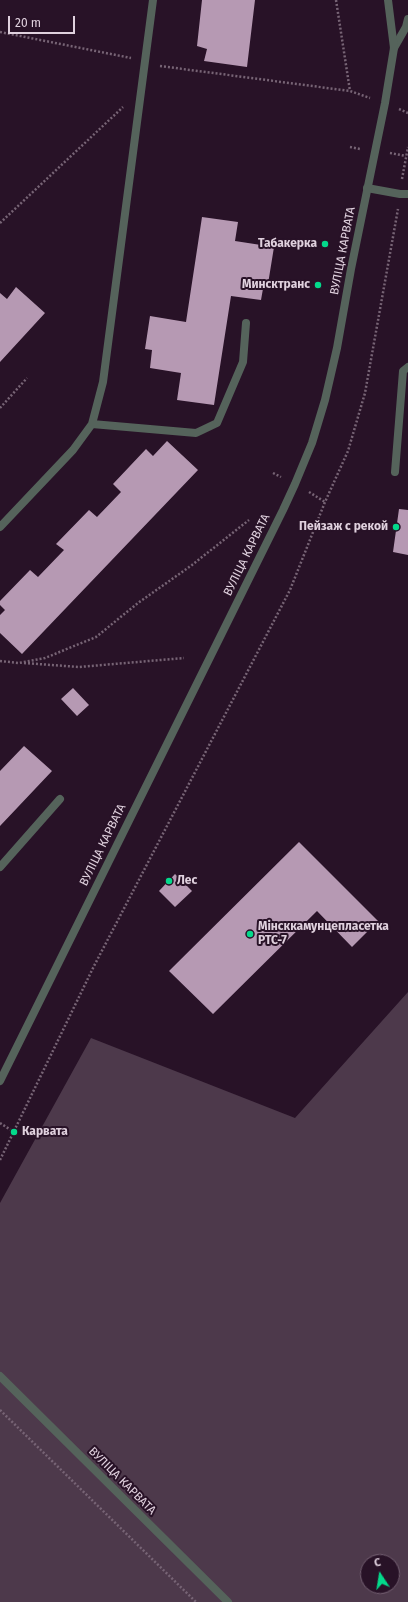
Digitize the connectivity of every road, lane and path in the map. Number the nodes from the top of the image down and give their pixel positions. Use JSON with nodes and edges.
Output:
{"nodes":[{"id":1,"x":153,"y":0,"type":"edge"},
{"id":2,"x":336,"y":0,"type":"edge"},
{"id":3,"x":388,"y":0,"type":"edge"},
{"id":4,"x":408,"y":19,"type":"edge"},
{"id":5,"x":0,"y":32,"type":"edge"},
{"id":6,"x":394,"y":48,"type":"junction"},
{"id":7,"x":146,"y":61,"type":"junction"},
{"id":8,"x":141,"y":91,"type":"junction"},
{"id":9,"x":408,"y":147,"type":"edge"},
{"id":10,"x":367,"y":188,"type":"junction"},
{"id":11,"x":404,"y":194,"type":"edge"},
{"id":12,"x":0,"y":223,"type":"edge"},
{"id":13,"x":246,"y":324,"type":"dead end"},
{"id":14,"x":408,"y":367,"type":"edge"},
{"id":15,"x":27,"y":378,"type":"dead end"},
{"id":16,"x":0,"y":408,"type":"edge"},
{"id":17,"x":92,"y":424,"type":"junction"},
{"id":18,"x":395,"y":472,"type":"dead end"},
{"id":19,"x":249,"y":520,"type":"dead end"},
{"id":20,"x":0,"y":527,"type":"edge"},
{"id":21,"x":184,"y":658,"type":"dead end"},
{"id":22,"x":0,"y":661,"type":"edge"},
{"id":23,"x":19,"y":663,"type":"junction"},
{"id":24,"x":60,"y":799,"type":"dead end"},
{"id":25,"x":0,"y":867,"type":"edge"},
{"id":26,"x":0,"y":1081,"type":"edge"},
{"id":27,"x":0,"y":1123,"type":"edge"},
{"id":28,"x":14,"y":1132,"type":"junction"},
{"id":29,"x":0,"y":1160,"type":"edge"},
{"id":30,"x":0,"y":1376,"type":"edge"},
{"id":31,"x":0,"y":1410,"type":"edge"},
{"id":32,"x":196,"y":1602,"type":"edge"},
{"id":33,"x":228,"y":1602,"type":"edge"}],
"edges":[{"from":1,"to":7,"type":"street"},
{"from":2,"to":7,"type":"path"},
{"from":3,"to":6,"type":"street","name":"ВУЛІЦА КАРВАТА"},
{"from":4,"to":6,"type":"street"},
{"from":5,"to":7,"type":"path"},
{"from":6,"to":10,"type":"street","name":"ВУЛІЦА КАРВАТА"},
{"from":7,"to":8,"type":"street"},
{"from":8,"to":12,"type":"path"},
{"from":8,"to":17,"type":"street"},
{"from":9,"to":11,"type":"path"},
{"from":10,"to":11,"type":"street"},
{"from":10,"to":26,"type":"street","name":"ВУЛІЦА КАРВАТА"},
{"from":11,"to":28,"type":"path"},
{"from":13,"to":17,"type":"street"},
{"from":14,"to":18,"type":"street"},
{"from":15,"to":16,"type":"path"},
{"from":17,"to":20,"type":"street"},
{"from":19,"to":23,"type":"path"},
{"from":21,"to":23,"type":"path"},
{"from":22,"to":23,"type":"path"},
{"from":24,"to":25,"type":"street"},
{"from":27,"to":28,"type":"path"},
{"from":28,"to":29,"type":"path"},
{"from":30,"to":33,"type":"street","name":"ВУЛІЦА КАРВАТА"},
{"from":31,"to":32,"type":"path"}]}
